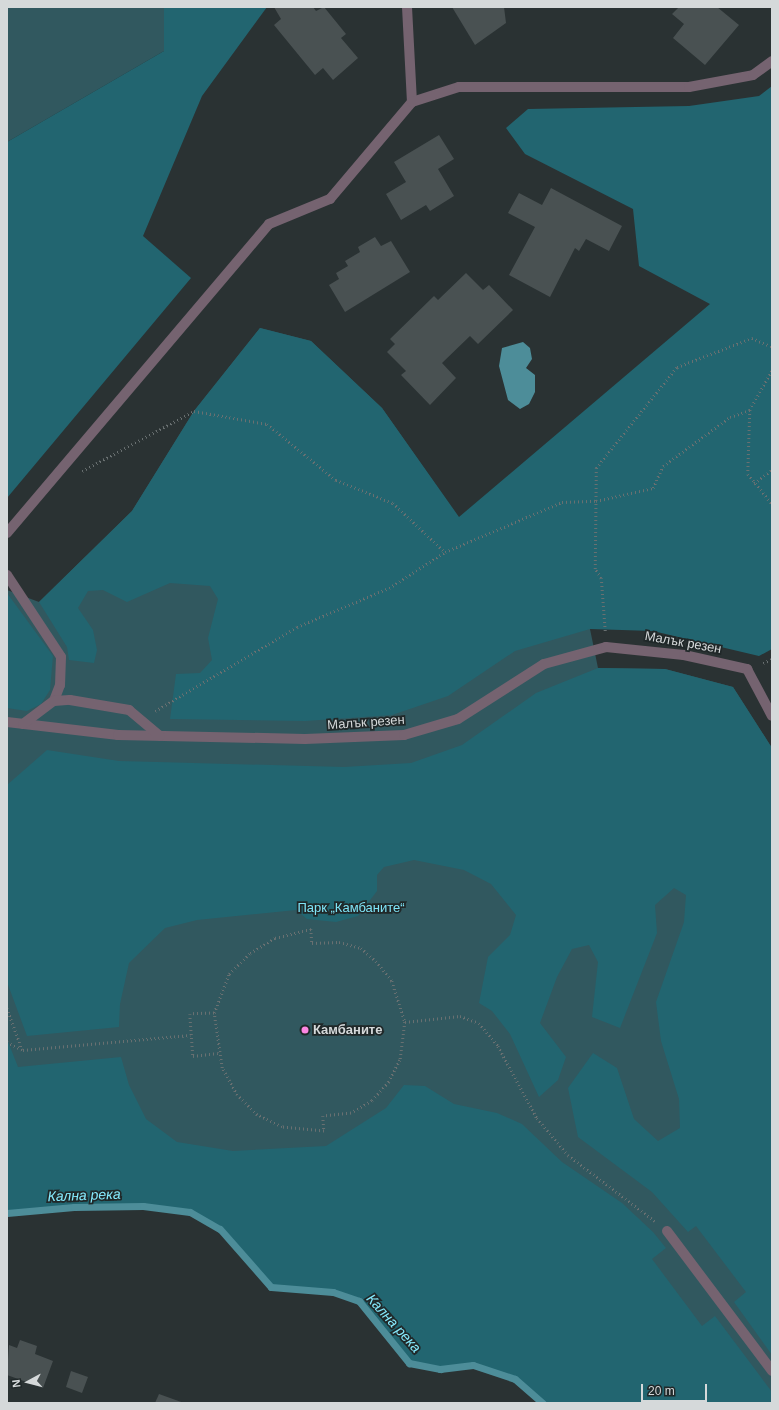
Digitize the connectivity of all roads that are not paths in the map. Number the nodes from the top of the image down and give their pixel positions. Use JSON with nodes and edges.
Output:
{"nodes":[{"id":1,"x":406,"y":7,"type":"edge"},
{"id":2,"x":772,"y":61,"type":"edge"},
{"id":3,"x":412,"y":102,"type":"junction"},
{"id":4,"x":7,"y":533,"type":"edge"},
{"id":5,"x":7,"y":575,"type":"edge"},
{"id":6,"x":54,"y":701,"type":"junction"},
{"id":7,"x":772,"y":716,"type":"edge"},
{"id":8,"x":7,"y":722,"type":"edge"},
{"id":9,"x":23,"y":724,"type":"junction"},
{"id":10,"x":160,"y":736,"type":"junction"},
{"id":11,"x":667,"y":1231,"type":"road end"},
{"id":12,"x":772,"y":1370,"type":"edge"}],
"edges":[{"from":1,"to":3,"type":"street"},
{"from":2,"to":3,"type":"street"},
{"from":3,"to":4,"type":"street"},
{"from":5,"to":6,"type":"street"},
{"from":6,"to":9,"type":"street"},
{"from":6,"to":10,"type":"street"},
{"from":7,"to":10,"type":"street","name":"Малък резен"},
{"from":8,"to":9,"type":"street","name":"Малък резен"},
{"from":9,"to":10,"type":"street","name":"Малък резен"},
{"from":11,"to":12,"type":"street"}]}
